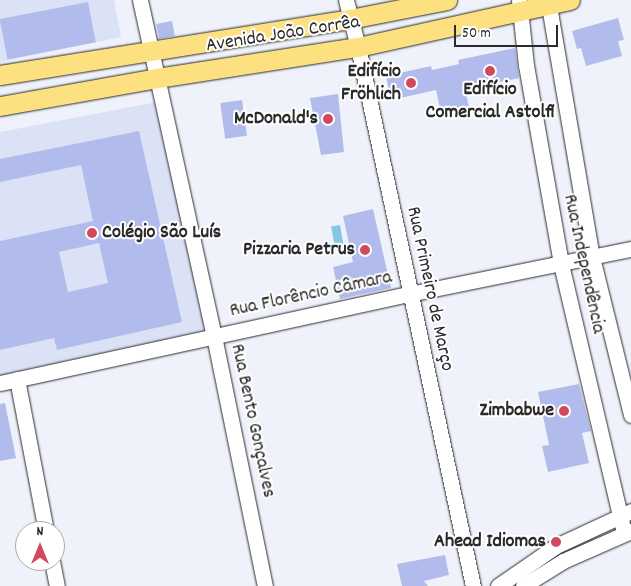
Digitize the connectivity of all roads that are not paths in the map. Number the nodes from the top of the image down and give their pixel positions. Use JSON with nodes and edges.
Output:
{"nodes":[{"id":1,"x":140,"y":0,"type":"edge"},
{"id":2,"x":346,"y":0,"type":"edge"},
{"id":3,"x":446,"y":0,"type":"edge"},
{"id":4,"x":570,"y":0,"type":"edge"},
{"id":5,"x":520,"y":6,"type":"edge"},
{"id":6,"x":549,"y":6,"type":"junction"},
{"id":7,"x":354,"y":34,"type":"junction"},
{"id":8,"x":152,"y":49,"type":"junction"},
{"id":9,"x":0,"y":76,"type":"edge"},
{"id":10,"x":157,"y":78,"type":"junction"},
{"id":11,"x":0,"y":106,"type":"edge"},
{"id":12,"x":631,"y":249,"type":"edge"},
{"id":13,"x":592,"y":257,"type":"junction"},
{"id":14,"x":561,"y":264,"type":"junction"},
{"id":15,"x":409,"y":294,"type":"junction"},
{"id":16,"x":214,"y":336,"type":"junction"},
{"id":17,"x":17,"y":379,"type":"junction"},
{"id":18,"x":0,"y":383,"type":"edge"},
{"id":19,"x":631,"y":415,"type":"edge"},
{"id":20,"x":625,"y":513,"type":"edge"},
{"id":21,"x":44,"y":521,"type":"edge"},
{"id":22,"x":627,"y":532,"type":"edge"},
{"id":23,"x":54,"y":571,"type":"edge"},
{"id":24,"x":57,"y":586,"type":"edge"},
{"id":25,"x":265,"y":586,"type":"edge"},
{"id":26,"x":473,"y":586,"type":"edge"},
{"id":27,"x":498,"y":586,"type":"edge"},
{"id":28,"x":523,"y":586,"type":"edge"}],
"edges":[{"from":1,"to":8,"type":"street","name":"Rua Bento Gonçalves"},
{"from":2,"to":7,"type":"street","name":"Rua Primeiro de Março"},
{"from":3,"to":7,"type":"main road","name":"Avenida João Corrêa"},
{"from":4,"to":6,"type":"main road","name":"Avenida João Corrêa"},
{"from":5,"to":6,"type":"main road","name":"Avenida João Corrêa"},
{"from":5,"to":7,"type":"main road","name":"Avenida João Corrêa"},
{"from":5,"to":14,"type":"street","name":"Rua Independência"},
{"from":6,"to":13,"type":"street","name":"Rua Independência"},
{"from":7,"to":8,"type":"main road","name":"Avenida João Corrêa"},
{"from":7,"to":10,"type":"main road","name":"Avenida João Corrêa"},
{"from":7,"to":15,"type":"street","name":"Rua Primeiro de Março"},
{"from":8,"to":9,"type":"main road","name":"Avenida João Corrêa"},
{"from":8,"to":10,"type":"street","name":"Rua Bento Gonçalves"},
{"from":10,"to":11,"type":"main road","name":"Avenida João Corrêa"},
{"from":10,"to":16,"type":"street","name":"Rua Bento Gonçalves"},
{"from":12,"to":13,"type":"street","name":"Rua Florêncio Câmara"},
{"from":13,"to":14,"type":"street","name":"Rua Florêncio Câmara"},
{"from":13,"to":19,"type":"street","name":"Rua Independência"},
{"from":14,"to":15,"type":"street","name":"Rua Florêncio Câmara"},
{"from":14,"to":20,"type":"street","name":"Rua Independência"},
{"from":15,"to":16,"type":"street","name":"Rua Florêncio Câmara"},
{"from":15,"to":26,"type":"street","name":"Rua Primeiro de Março"},
{"from":16,"to":17,"type":"street","name":"Rua Florêncio Câmara"},
{"from":16,"to":25,"type":"street","name":"Rua Bento Gonçalves"},
{"from":17,"to":18,"type":"street","name":"Rua Florêncio Câmara"},
{"from":17,"to":21,"type":"street"},
{"from":20,"to":22,"type":"street","name":"Rua Independência"},
{"from":20,"to":27,"type":"street"},
{"from":22,"to":28,"type":"street"},
{"from":23,"to":24,"type":"street"}]}
